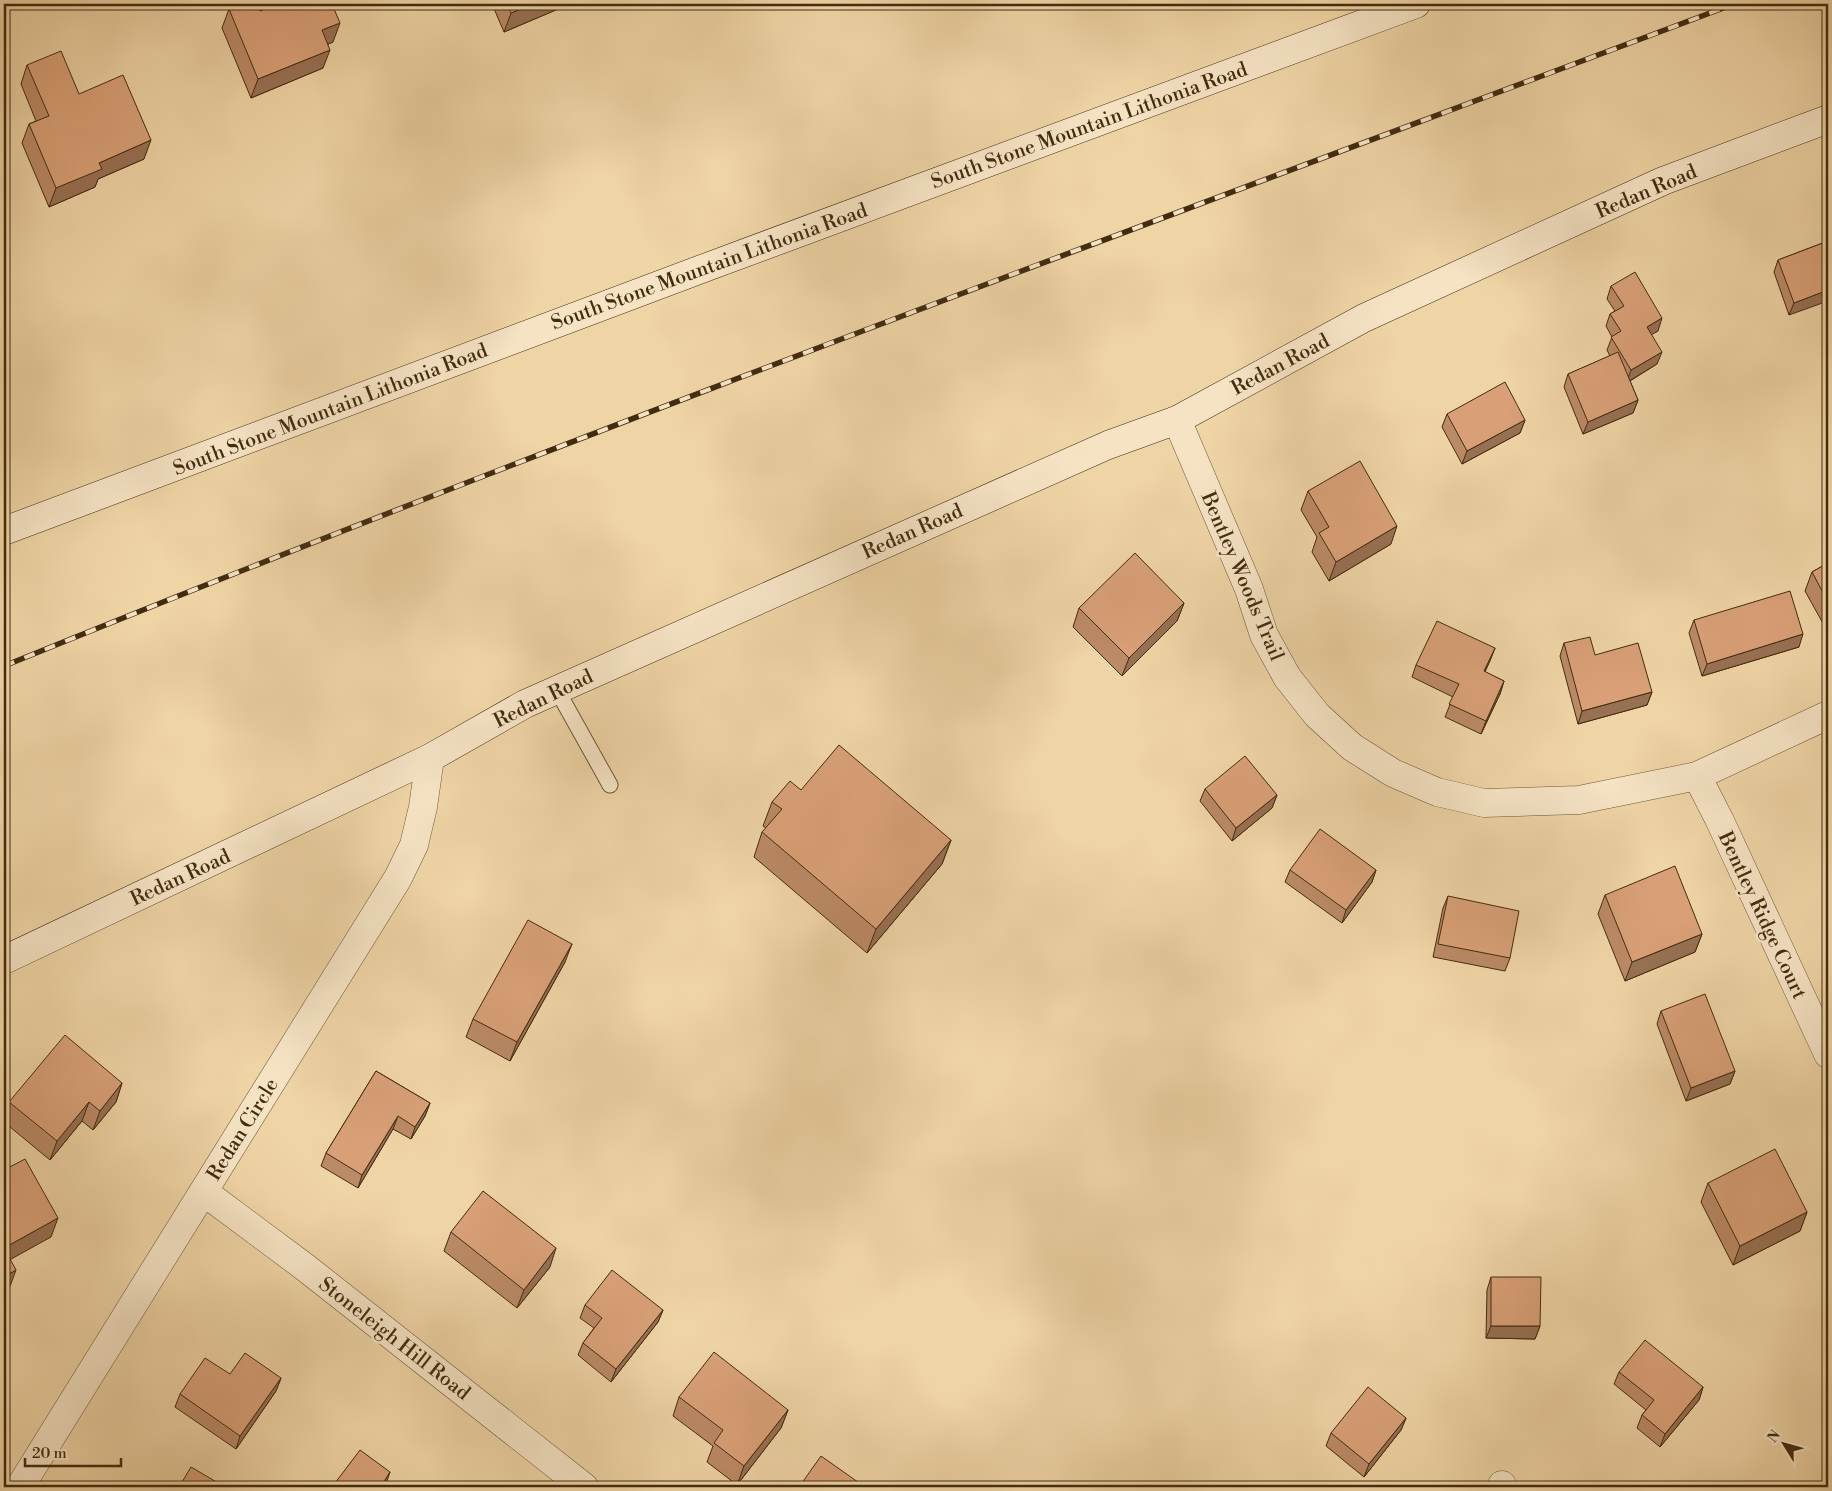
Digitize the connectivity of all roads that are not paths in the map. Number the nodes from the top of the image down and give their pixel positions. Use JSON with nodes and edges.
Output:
{"nodes":[{"id":1,"x":1416,"y":4,"type":"edge"},
{"id":2,"x":1828,"y":119,"type":"edge"},
{"id":3,"x":1177,"y":420,"type":"junction"},
{"id":4,"x":4,"y":531,"type":"edge"},
{"id":5,"x":556,"y":690,"type":"junction"},
{"id":6,"x":1828,"y":716,"type":"edge"},
{"id":7,"x":430,"y":758,"type":"junction"},
{"id":8,"x":1697,"y":776,"type":"junction"},
{"id":9,"x":610,"y":785,"type":"dead end"},
{"id":10,"x":4,"y":960,"type":"edge"},
{"id":11,"x":1828,"y":1054,"type":"edge"},
{"id":12,"x":204,"y":1192,"type":"junction"},
{"id":13,"x":20,"y":1487,"type":"edge"},
{"id":14,"x":584,"y":1487,"type":"edge"}],
"edges":[{"from":1,"to":4,"type":"main road","name":"South Stone Mountain Lithonia Road"},
{"from":2,"to":3,"type":"main road","name":"Redan Road"},
{"from":3,"to":5,"type":"main road","name":"Redan Road"},
{"from":3,"to":8,"type":"main road","name":"Bentley Woods Trail"},
{"from":5,"to":7,"type":"main road","name":"Redan Road"},
{"from":5,"to":9,"type":"lane"},
{"from":6,"to":8,"type":"main road","name":"Bentley Woods Trail"},
{"from":7,"to":10,"type":"main road","name":"Redan Road"},
{"from":7,"to":12,"type":"main road","name":"Redan Circle"},
{"from":8,"to":11,"type":"main road","name":"Bentley Ridge Court"},
{"from":12,"to":13,"type":"main road","name":"Redan Circle"},
{"from":12,"to":14,"type":"main road","name":"Stoneleigh Hill Road"}]}
